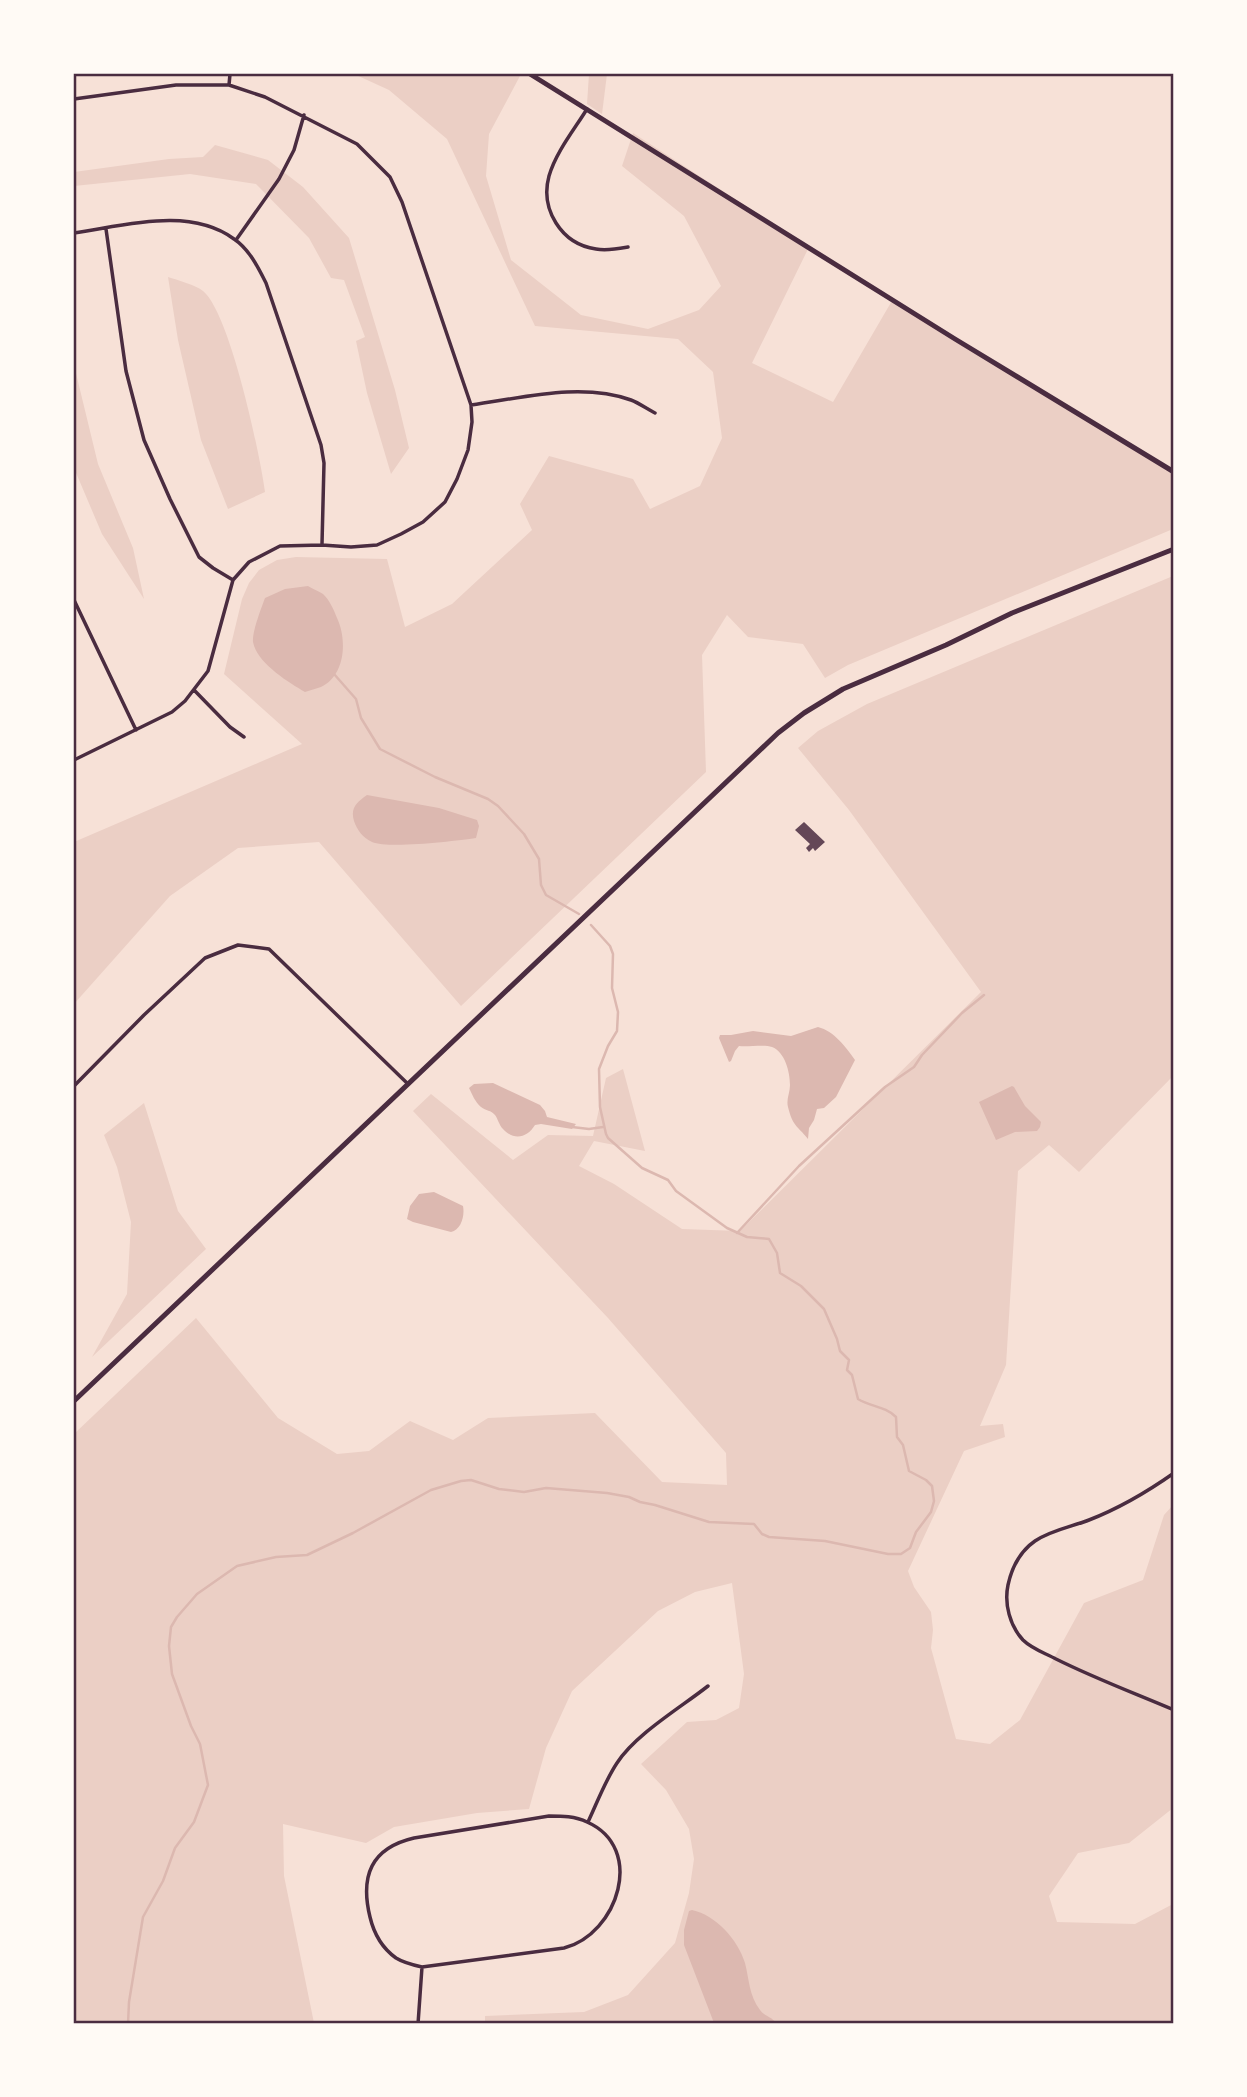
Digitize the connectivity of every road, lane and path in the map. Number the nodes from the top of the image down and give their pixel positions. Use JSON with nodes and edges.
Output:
{"nodes":[{"id":1,"x":230,"y":74,"type":"edge"},
{"id":2,"x":530,"y":74,"type":"edge"},
{"id":3,"x":229,"y":85,"type":"junction"},
{"id":4,"x":74,"y":99,"type":"edge"},
{"id":5,"x":587,"y":109,"type":"junction"},
{"id":6,"x":304,"y":115,"type":"junction"},
{"id":7,"x":106,"y":229,"type":"junction"},
{"id":8,"x":74,"y":233,"type":"edge"},
{"id":9,"x":236,"y":240,"type":"junction"},
{"id":10,"x":628,"y":247,"type":"dead end"},
{"id":11,"x":471,"y":405,"type":"junction"},
{"id":12,"x":655,"y":413,"type":"dead end"},
{"id":13,"x":1174,"y":472,"type":"edge"},
{"id":14,"x":322,"y":545,"type":"junction"},
{"id":15,"x":1174,"y":549,"type":"edge"},
{"id":16,"x":233,"y":580,"type":"junction"},
{"id":17,"x":74,"y":600,"type":"edge"},
{"id":18,"x":194,"y":690,"type":"junction"},
{"id":19,"x":136,"y":730,"type":"junction"},
{"id":20,"x":244,"y":737,"type":"dead end"},
{"id":21,"x":74,"y":760,"type":"edge"},
{"id":22,"x":408,"y":1084,"type":"junction"},
{"id":23,"x":74,"y":1086,"type":"edge"},
{"id":24,"x":74,"y":1401,"type":"edge"},
{"id":25,"x":1174,"y":1473,"type":"edge"},
{"id":26,"x":708,"y":1686,"type":"dead end"},
{"id":27,"x":1174,"y":1710,"type":"edge"},
{"id":28,"x":588,"y":1822,"type":"junction"},
{"id":29,"x":422,"y":1967,"type":"junction"},
{"id":30,"x":418,"y":2024,"type":"edge"}],
"edges":[{"from":1,"to":3,"type":"street"},
{"from":2,"to":5,"type":"main road"},
{"from":3,"to":4,"type":"street"},
{"from":3,"to":6,"type":"street"},
{"from":5,"to":10,"type":"street"},
{"from":5,"to":13,"type":"main road"},
{"from":6,"to":9,"type":"street"},
{"from":6,"to":11,"type":"street"},
{"from":7,"to":8,"type":"street"},
{"from":7,"to":9,"type":"street"},
{"from":7,"to":16,"type":"street"},
{"from":9,"to":14,"type":"street"},
{"from":11,"to":12,"type":"street"},
{"from":11,"to":14,"type":"street"},
{"from":14,"to":16,"type":"street"},
{"from":15,"to":22,"type":"main road"},
{"from":16,"to":18,"type":"street"},
{"from":17,"to":19,"type":"street"},
{"from":18,"to":19,"type":"street"},
{"from":18,"to":20,"type":"street"},
{"from":19,"to":21,"type":"street"},
{"from":22,"to":23,"type":"street"},
{"from":22,"to":24,"type":"main road"},
{"from":25,"to":27,"type":"street"},
{"from":26,"to":28,"type":"street"},
{"from":28,"to":29,"type":"street"},
{"from":28,"to":29,"type":"street"},
{"from":29,"to":30,"type":"street"}]}
